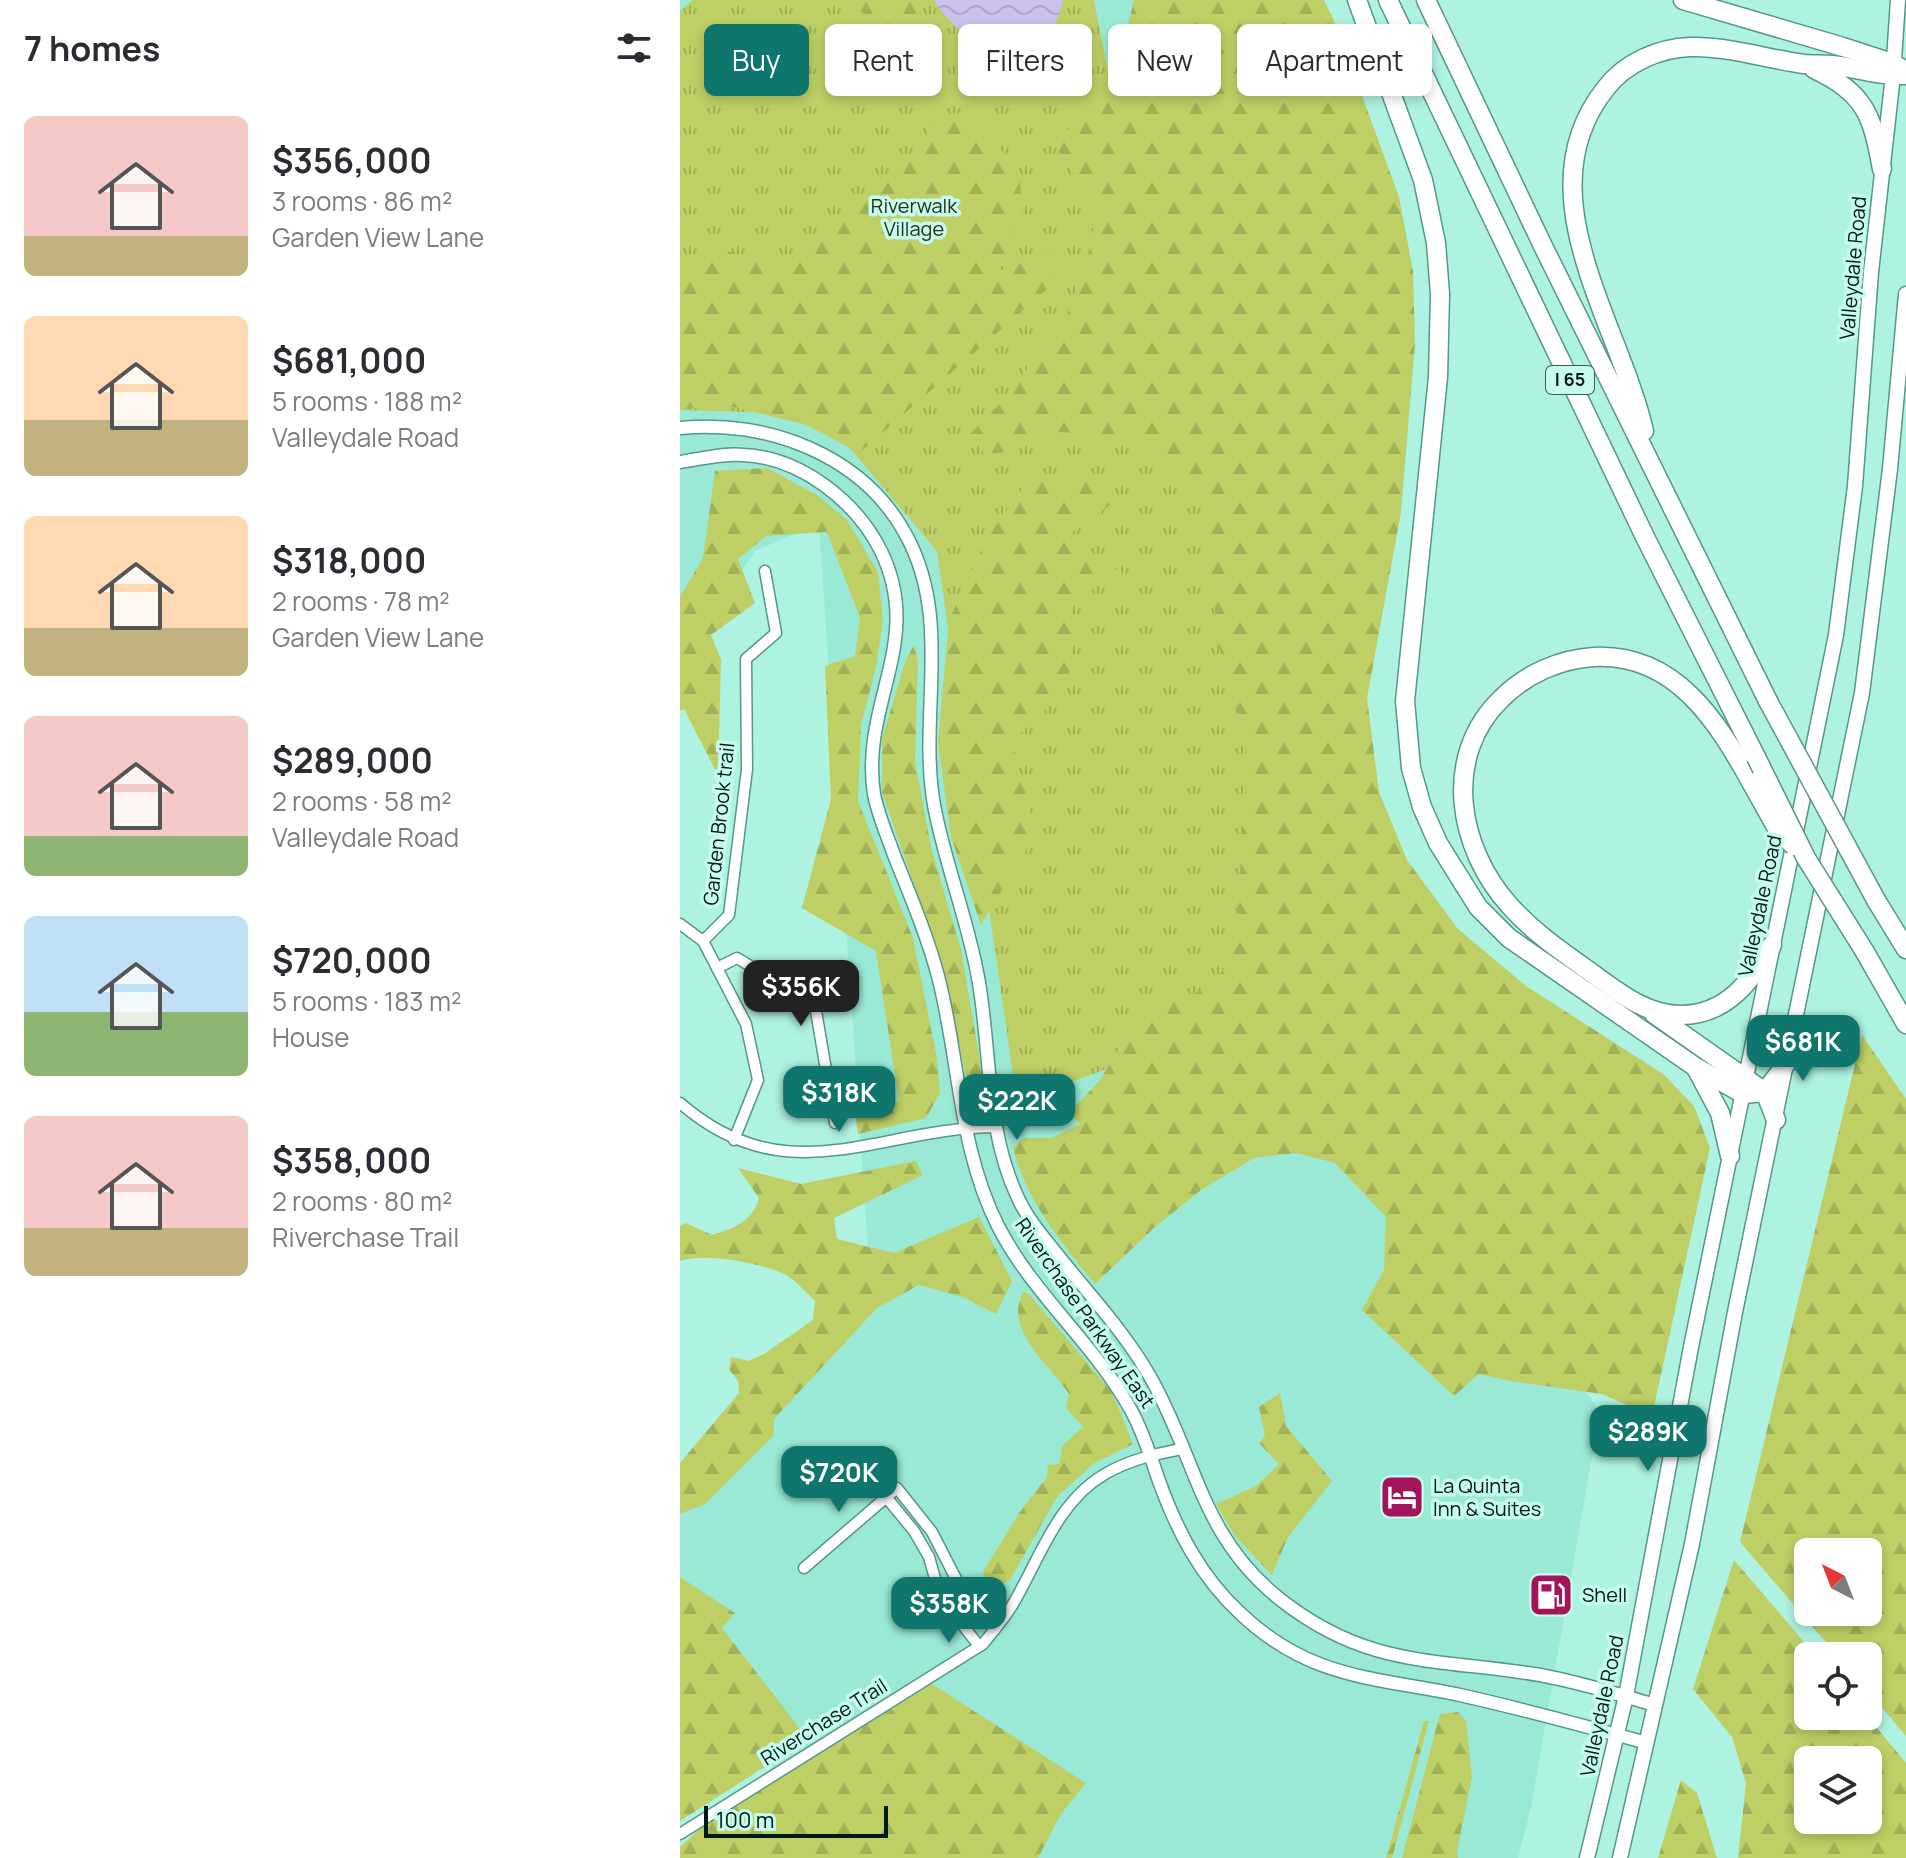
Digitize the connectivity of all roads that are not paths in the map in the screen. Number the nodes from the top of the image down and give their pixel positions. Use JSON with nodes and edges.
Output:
{"nodes":[{"id":1,"x":1357,"y":0,"type":"edge"},
{"id":2,"x":1388,"y":0,"type":"edge"},
{"id":3,"x":1426,"y":0,"type":"edge"},
{"id":4,"x":1712,"y":0,"type":"edge"},
{"id":5,"x":1898,"y":0,"type":"edge"},
{"id":6,"x":1686,"y":1,"type":"edge"},
{"id":7,"x":1804,"y":64,"type":"junction"},
{"id":8,"x":1899,"y":71,"type":"edge"},
{"id":9,"x":1882,"y":169,"type":"junction"},
{"id":10,"x":1906,"y":294,"type":"edge"},
{"id":11,"x":680,"y":428,"type":"edge"},
{"id":12,"x":680,"y":462,"type":"edge"},
{"id":13,"x":1649,"y":462,"type":"junction"},
{"id":14,"x":765,"y":571,"type":"dead end"},
{"id":15,"x":1806,"y":858,"type":"junction"},
{"id":16,"x":680,"y":924,"type":"edge"},
{"id":17,"x":703,"y":941,"type":"junction"},
{"id":18,"x":1772,"y":945,"type":"junction"},
{"id":19,"x":1906,"y":949,"type":"edge"},
{"id":20,"x":717,"y":968,"type":"junction"},
{"id":21,"x":1648,"y":1010,"type":"junction"},
{"id":22,"x":1906,"y":1024,"type":"edge"},
{"id":23,"x":1788,"y":1061,"type":"junction"},
{"id":24,"x":1694,"y":1066,"type":"junction"},
{"id":25,"x":1744,"y":1086,"type":"junction"},
{"id":26,"x":1765,"y":1092,"type":"junction"},
{"id":27,"x":680,"y":1103,"type":"edge"},
{"id":28,"x":1776,"y":1120,"type":"junction"},
{"id":29,"x":835,"y":1123,"type":"dead end"},
{"id":30,"x":964,"y":1127,"type":"junction"},
{"id":31,"x":997,"y":1127,"type":"junction"},
{"id":32,"x":734,"y":1140,"type":"junction"},
{"id":33,"x":1730,"y":1156,"type":"junction"},
{"id":34,"x":1182,"y":1449,"type":"junction"},
{"id":35,"x":1151,"y":1455,"type":"junction"},
{"id":36,"x":886,"y":1497,"type":"junction"},
{"id":37,"x":804,"y":1568,"type":"dead end"},
{"id":38,"x":995,"y":1629,"type":"junction"},
{"id":39,"x":979,"y":1646,"type":"junction"},
{"id":40,"x":1626,"y":1696,"type":"junction"},
{"id":41,"x":1655,"y":1705,"type":"junction"},
{"id":42,"x":1618,"y":1735,"type":"junction"},
{"id":43,"x":1647,"y":1743,"type":"junction"},
{"id":44,"x":680,"y":1834,"type":"edge"},
{"id":45,"x":1587,"y":1858,"type":"edge"},
{"id":46,"x":1620,"y":1858,"type":"edge"}],
"edges":[{"from":1,"to":24,"type":"highway"},
{"from":2,"to":15,"type":"highway","number":"I 65","bridge":true},
{"from":3,"to":13,"type":"highway","number":"I 65"},
{"from":4,"to":6,"type":"highway"},
{"from":5,"to":8,"type":"main road","name":"Valleydale Road"},
{"from":6,"to":8,"type":"highway"},
{"from":7,"to":8,"type":"highway"},
{"from":7,"to":9,"type":"highway"},
{"from":7,"to":13,"type":"highway"},
{"from":8,"to":9,"type":"main road","name":"Valleydale Road"},
{"from":9,"to":18,"type":"main road","name":"Valleydale Road"},
{"from":10,"to":23,"type":"main road"},
{"from":11,"to":31,"type":"street","name":"Riverchase Parkway East"},
{"from":12,"to":30,"type":"street","name":"Riverchase Parkway East"},
{"from":13,"to":19,"type":"highway","number":"I 65","bridge":true},
{"from":14,"to":17,"type":"street","name":"Garden Brook trail"},
{"from":15,"to":21,"type":"highway","bridge":true},
{"from":15,"to":22,"type":"highway","number":"I 65","bridge":true},
{"from":16,"to":17,"type":"street"},
{"from":17,"to":20,"type":"street"},
{"from":18,"to":21,"type":"highway"},
{"from":18,"to":25,"type":"main road","name":"Valleydale Road"},
{"from":20,"to":29,"type":"street"},
{"from":20,"to":32,"type":"street"},
{"from":21,"to":25,"type":"highway"},
{"from":23,"to":26,"type":"highway"},
{"from":23,"to":28,"type":"main road"},
{"from":24,"to":25,"type":"highway"},
{"from":24,"to":33,"type":"highway"},
{"from":25,"to":26,"type":"highway"},
{"from":25,"to":33,"type":"main road","name":"Valleydale Road"},
{"from":26,"to":28,"type":"highway"},
{"from":27,"to":32,"type":"street"},
{"from":28,"to":41,"type":"main road"},
{"from":30,"to":31,"type":"street"},
{"from":30,"to":32,"type":"street"},
{"from":30,"to":35,"type":"street","name":"Riverchase Parkway East"},
{"from":31,"to":34,"type":"street","name":"Riverchase Parkway East"},
{"from":33,"to":40,"type":"main road","name":"Valleydale Road"},
{"from":34,"to":35,"type":"street","name":"Riverchase Trail"},
{"from":34,"to":40,"type":"street","name":"Riverchase Parkway East"},
{"from":35,"to":38,"type":"street","name":"Riverchase Trail"},
{"from":35,"to":42,"type":"street","name":"Riverchase Parkway East"},
{"from":36,"to":37,"type":"street"},
{"from":36,"to":38,"type":"street"},
{"from":36,"to":39,"type":"street"},
{"from":38,"to":39,"type":"street","name":"Riverchase Trail"},
{"from":39,"to":44,"type":"street","name":"Riverchase Trail"},
{"from":40,"to":41,"type":"street","name":"Riverchase Parkway East"},
{"from":40,"to":42,"type":"main road","name":"Valleydale Road"},
{"from":41,"to":43,"type":"main road"},
{"from":42,"to":43,"type":"street","name":"Riverchase Parkway East"},
{"from":42,"to":45,"type":"main road","name":"Valleydale Road"},
{"from":43,"to":46,"type":"main road"}]}
